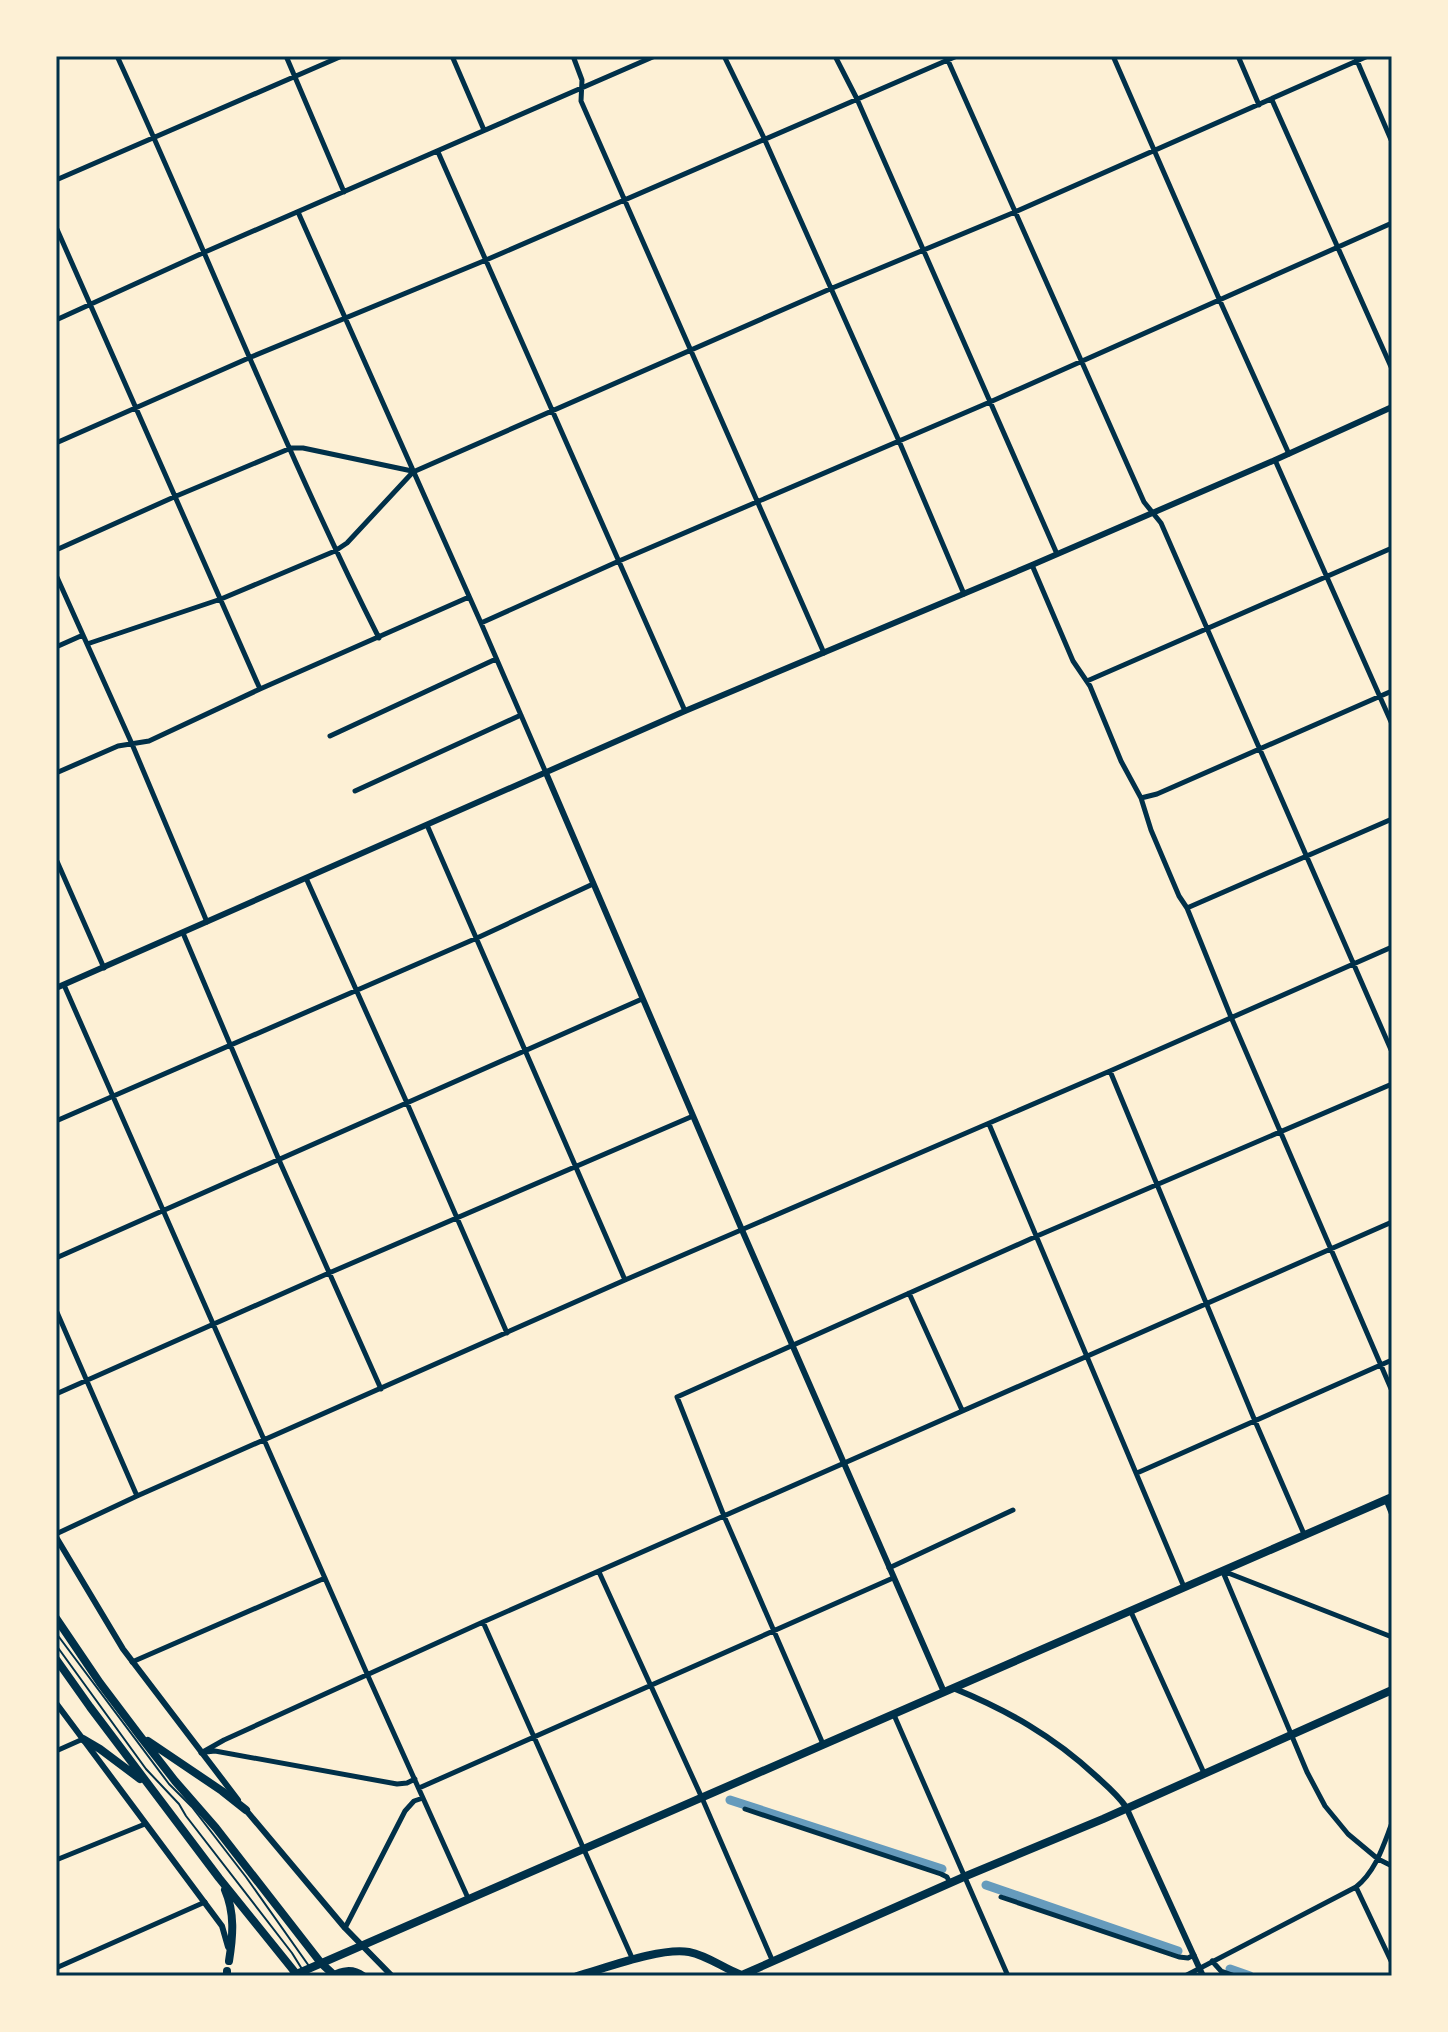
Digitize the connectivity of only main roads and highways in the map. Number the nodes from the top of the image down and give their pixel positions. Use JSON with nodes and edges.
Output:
{"nodes":[{"id":1,"x":1389,"y":1499,"type":"edge"},
{"id":2,"x":56,"y":1618,"type":"edge"},
{"id":3,"x":56,"y":1659,"type":"edge"},
{"id":4,"x":1392,"y":1690,"type":"edge"},
{"id":5,"x":140,"y":1736,"type":"junction"},
{"id":6,"x":83,"y":1739,"type":"road end"},
{"id":7,"x":151,"y":1787,"type":"junction"},
{"id":8,"x":246,"y":1810,"type":"road end"},
{"id":9,"x":219,"y":1878,"type":"junction"},
{"id":10,"x":321,"y":1963,"type":"junction"},
{"id":11,"x":227,"y":1971,"type":"edge"},
{"id":12,"x":303,"y":1974,"type":"edge"},
{"id":13,"x":333,"y":1976,"type":"edge"},
{"id":14,"x":363,"y":1976,"type":"edge"},
{"id":15,"x":577,"y":1976,"type":"edge"},
{"id":16,"x":742,"y":1976,"type":"edge"}],
"edges":[{"from":1,"to":10,"type":"main road"},
{"from":2,"to":5,"type":"main road"},
{"from":3,"to":7,"type":"main road"},
{"from":4,"to":16,"type":"main road"},
{"from":5,"to":8,"type":"main road"},
{"from":5,"to":10,"type":"main road"},
{"from":6,"to":7,"type":"main road"},
{"from":7,"to":9,"type":"main road"},
{"from":9,"to":11,"type":"main road"},
{"from":9,"to":12,"type":"main road"},
{"from":10,"to":12,"type":"main road"},
{"from":10,"to":13,"type":"main road"},
{"from":13,"to":14,"type":"main road"},
{"from":15,"to":16,"type":"main road"}]}
